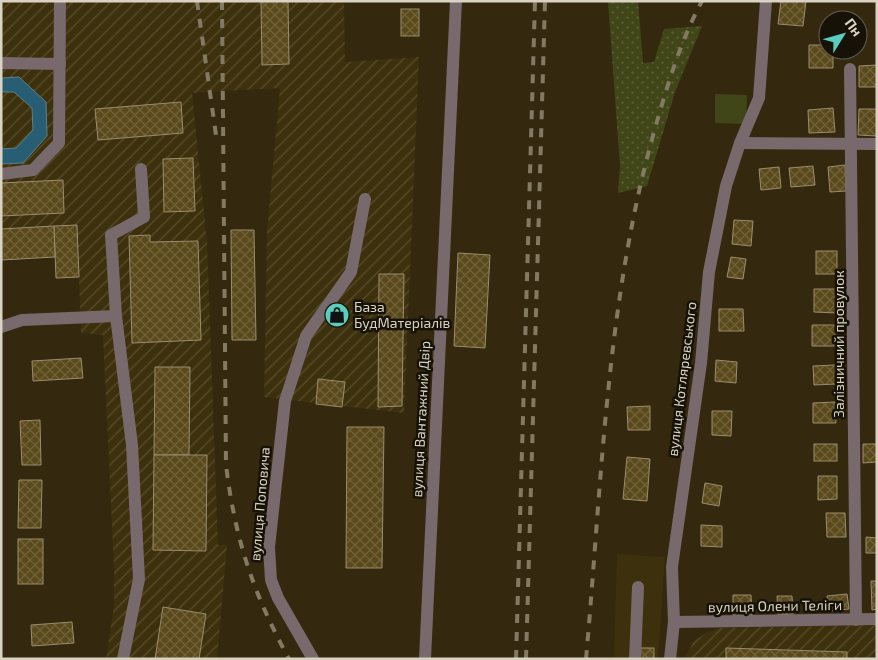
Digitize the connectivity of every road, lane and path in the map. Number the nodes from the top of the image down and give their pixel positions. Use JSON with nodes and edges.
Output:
{"nodes":[{"id":1,"x":60,"y":1,"type":"edge"},
{"id":2,"x":456,"y":1,"type":"edge"},
{"id":3,"x":766,"y":1,"type":"edge"},
{"id":4,"x":1,"y":63,"type":"edge"},
{"id":5,"x":60,"y":64,"type":"junction"},
{"id":6,"x":850,"y":69,"type":"dead end"},
{"id":7,"x":740,"y":143,"type":"junction"},
{"id":8,"x":852,"y":144,"type":"junction"},
{"id":9,"x":877,"y":144,"type":"edge"},
{"id":10,"x":141,"y":169,"type":"dead end"},
{"id":11,"x":1,"y":174,"type":"edge"},
{"id":12,"x":365,"y":199,"type":"dead end"},
{"id":13,"x":116,"y":316,"type":"junction"},
{"id":14,"x":1,"y":327,"type":"edge"},
{"id":15,"x":638,"y":587,"type":"dead end"},
{"id":16,"x":877,"y":619,"type":"edge"},
{"id":17,"x":856,"y":620,"type":"junction"},
{"id":18,"x":674,"y":622,"type":"junction"},
{"id":19,"x":124,"y":659,"type":"edge"},
{"id":20,"x":314,"y":659,"type":"edge"},
{"id":21,"x":425,"y":659,"type":"edge"},
{"id":22,"x":635,"y":659,"type":"edge"},
{"id":23,"x":670,"y":659,"type":"edge"}],
"edges":[{"from":1,"to":5,"type":"street"},
{"from":2,"to":21,"type":"street","name":"вулиця Вантажний Двір"},
{"from":3,"to":7,"type":"street","name":"вулиця Котляревського"},
{"from":4,"to":5,"type":"street"},
{"from":5,"to":11,"type":"street"},
{"from":6,"to":8,"type":"street","name":"Залізничний провулок"},
{"from":7,"to":8,"type":"street"},
{"from":7,"to":18,"type":"street","name":"вулиця Котляревського"},
{"from":8,"to":9,"type":"street"},
{"from":8,"to":17,"type":"street","name":"Залізничний провулок"},
{"from":10,"to":13,"type":"street"},
{"from":12,"to":20,"type":"street","name":"вулиця Поповича"},
{"from":13,"to":14,"type":"street"},
{"from":13,"to":19,"type":"street"},
{"from":15,"to":22,"type":"street"},
{"from":16,"to":17,"type":"street","name":"вулиця Олени Теліги"},
{"from":17,"to":18,"type":"street","name":"вулиця Олени Теліги"},
{"from":18,"to":23,"type":"street","name":"вулиця Котляревського"}]}
